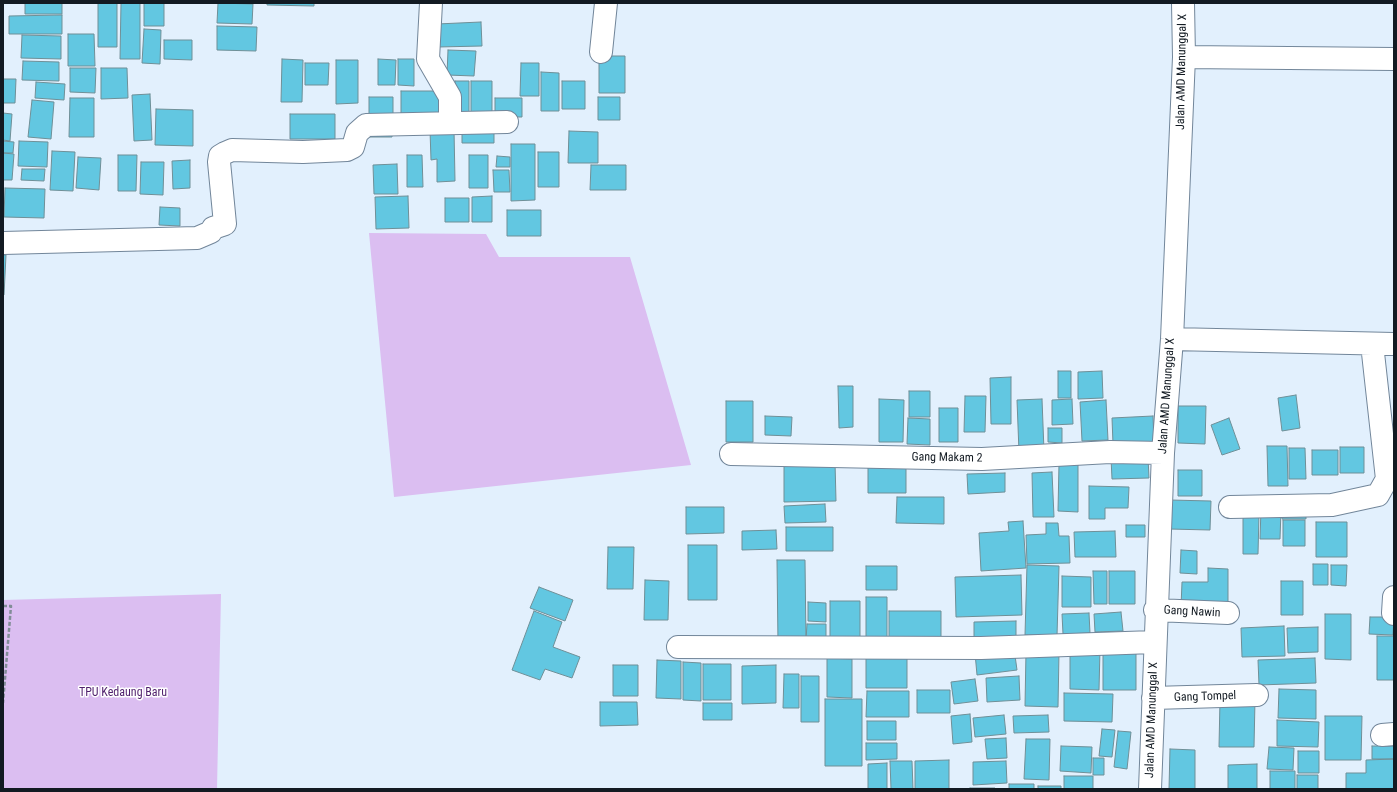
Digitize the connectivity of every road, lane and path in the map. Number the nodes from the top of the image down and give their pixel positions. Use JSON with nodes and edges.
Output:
{"nodes":[{"id":1,"x":430,"y":3,"type":"edge"},
{"id":2,"x":606,"y":3,"type":"edge"},
{"id":3,"x":1183,"y":3,"type":"edge"},
{"id":4,"x":601,"y":52,"type":"dead end"},
{"id":5,"x":1184,"y":57,"type":"junction"},
{"id":6,"x":1394,"y":59,"type":"edge"},
{"id":7,"x":507,"y":122,"type":"dead end"},
{"id":8,"x":450,"y":123,"type":"junction"},
{"id":9,"x":3,"y":243,"type":"edge"},
{"id":10,"x":1172,"y":339,"type":"junction"},
{"id":11,"x":1372,"y":344,"type":"junction"},
{"id":12,"x":1394,"y":344,"type":"edge"},
{"id":13,"x":1163,"y":453,"type":"junction"},
{"id":14,"x":731,"y":454,"type":"dead end"},
{"id":15,"x":1386,"y":496,"type":"edge"},
{"id":16,"x":1230,"y":507,"type":"dead end"},
{"id":17,"x":1394,"y":597,"type":"edge"},
{"id":18,"x":3,"y":606,"type":"edge"},
{"id":19,"x":1156,"y":610,"type":"junction"},
{"id":20,"x":1228,"y":614,"type":"dead end"},
{"id":21,"x":1394,"y":614,"type":"edge"},
{"id":22,"x":1154,"y":642,"type":"junction"},
{"id":23,"x":678,"y":647,"type":"dead end"},
{"id":24,"x":1257,"y":695,"type":"dead end"},
{"id":25,"x":1154,"y":698,"type":"junction"},
{"id":26,"x":3,"y":703,"type":"edge"},
{"id":27,"x":1150,"y":789,"type":"edge"}],
"edges":[{"from":1,"to":8,"type":"street"},
{"from":2,"to":4,"type":"street"},
{"from":3,"to":5,"type":"street","name":"Jalan AMD Manunggal X"},
{"from":5,"to":6,"type":"street"},
{"from":5,"to":10,"type":"street","name":"Jalan AMD Manunggal X"},
{"from":7,"to":8,"type":"street"},
{"from":8,"to":9,"type":"street"},
{"from":10,"to":11,"type":"street"},
{"from":10,"to":13,"type":"street","name":"Jalan AMD Manunggal X"},
{"from":11,"to":12,"type":"street"},
{"from":11,"to":15,"type":"street"},
{"from":13,"to":14,"type":"street","name":"Gang Makam 2"},
{"from":13,"to":19,"type":"street","name":"Jalan AMD Manunggal X"},
{"from":15,"to":16,"type":"street"},
{"from":17,"to":21,"type":"street"},
{"from":18,"to":26,"type":"path"},
{"from":19,"to":20,"type":"street","name":"Gang Nawin"},
{"from":19,"to":22,"type":"street","name":"Jalan AMD Manunggal X"},
{"from":22,"to":23,"type":"street"},
{"from":22,"to":25,"type":"street","name":"Jalan AMD Manunggal X"},
{"from":24,"to":25,"type":"street","name":"Gang Tompel"},
{"from":25,"to":27,"type":"street","name":"Jalan AMD Manunggal X"}]}
